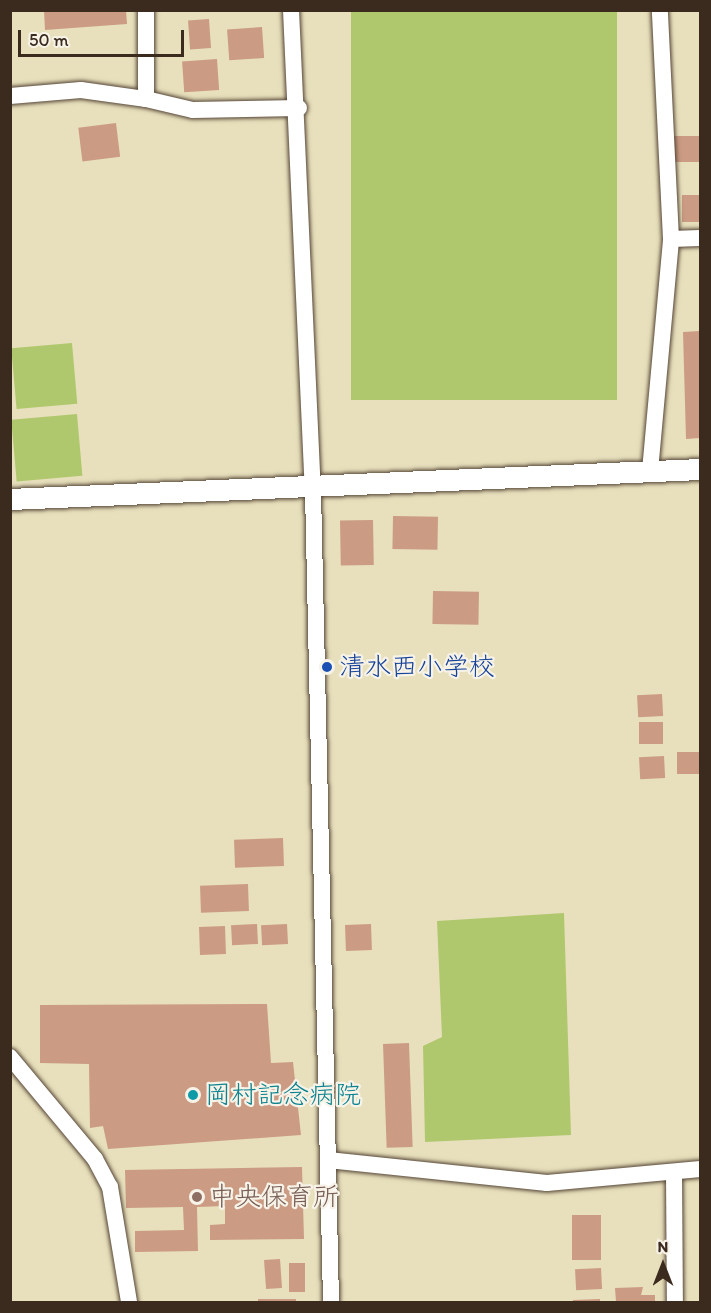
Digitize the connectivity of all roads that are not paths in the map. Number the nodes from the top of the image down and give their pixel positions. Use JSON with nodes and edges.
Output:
{"nodes":[{"id":1,"x":146,"y":10,"type":"edge"},
{"id":2,"x":291,"y":10,"type":"edge"},
{"id":3,"x":660,"y":10,"type":"edge"},
{"id":4,"x":10,"y":96,"type":"edge"},
{"id":5,"x":146,"y":99,"type":"junction"},
{"id":6,"x":299,"y":108,"type":"junction"},
{"id":7,"x":700,"y":238,"type":"edge"},
{"id":8,"x":671,"y":240,"type":"junction"},
{"id":9,"x":700,"y":469,"type":"edge"},
{"id":10,"x":650,"y":471,"type":"junction"},
{"id":11,"x":313,"y":490,"type":"junction"},
{"id":12,"x":10,"y":499,"type":"edge"},
{"id":13,"x":10,"y":1057,"type":"edge"},
{"id":14,"x":328,"y":1160,"type":"junction"},
{"id":15,"x":700,"y":1169,"type":"edge"},
{"id":16,"x":674,"y":1173,"type":"junction"},
{"id":17,"x":129,"y":1302,"type":"edge"},
{"id":18,"x":331,"y":1302,"type":"edge"},
{"id":19,"x":675,"y":1302,"type":"edge"}],
"edges":[{"from":1,"to":5,"type":"street"},
{"from":2,"to":6,"type":"street"},
{"from":3,"to":8,"type":"street"},
{"from":4,"to":5,"type":"street"},
{"from":5,"to":6,"type":"street"},
{"from":6,"to":11,"type":"street"},
{"from":7,"to":8,"type":"street"},
{"from":8,"to":10,"type":"street"},
{"from":9,"to":10,"type":"street"},
{"from":10,"to":11,"type":"street"},
{"from":11,"to":12,"type":"street"},
{"from":11,"to":14,"type":"street"},
{"from":13,"to":17,"type":"street"},
{"from":14,"to":16,"type":"street"},
{"from":14,"to":18,"type":"street"},
{"from":15,"to":16,"type":"street"},
{"from":16,"to":19,"type":"street"}]}
